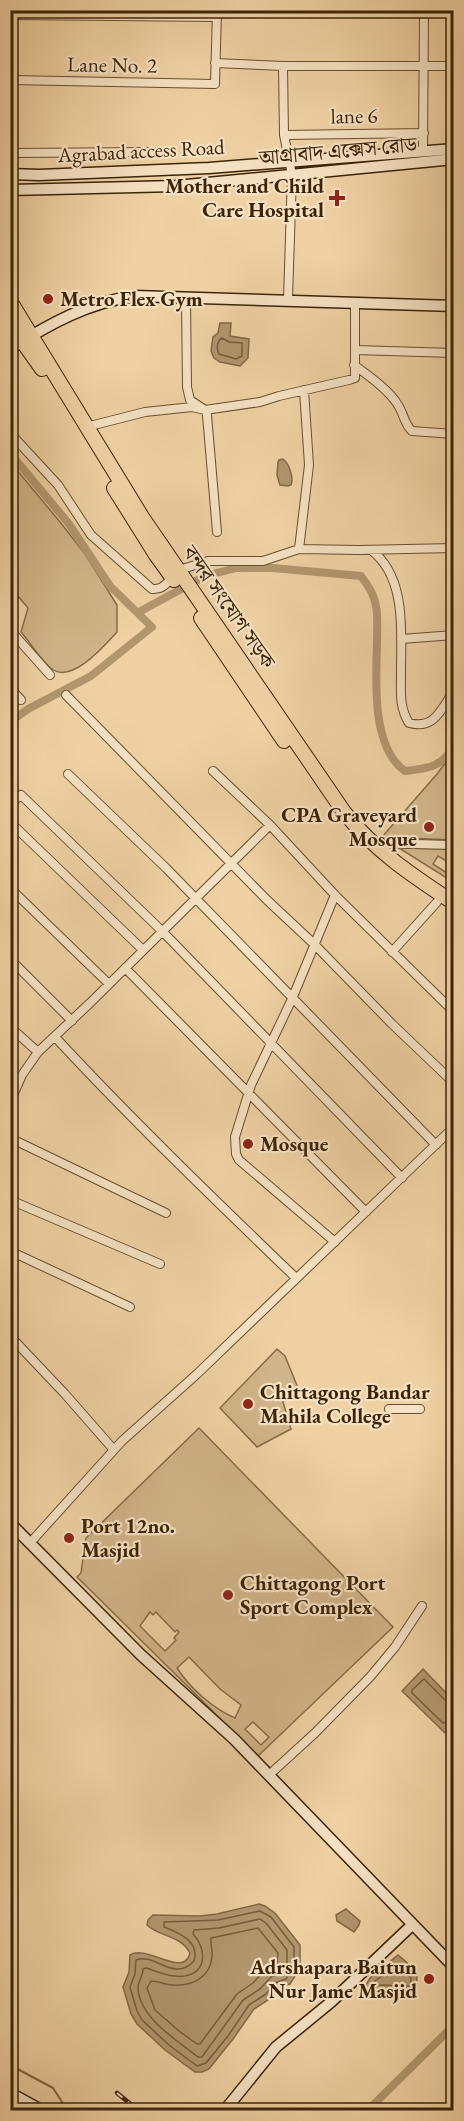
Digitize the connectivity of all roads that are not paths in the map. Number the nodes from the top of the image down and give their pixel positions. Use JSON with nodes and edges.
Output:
{"nodes":[{"id":1,"x":424,"y":11,"type":"edge"},
{"id":2,"x":453,"y":11,"type":"edge"},
{"id":3,"x":217,"y":14,"type":"edge"},
{"id":4,"x":10,"y":15,"type":"edge"},
{"id":5,"x":216,"y":63,"type":"junction"},
{"id":6,"x":283,"y":66,"type":"junction"},
{"id":7,"x":424,"y":66,"type":"junction"},
{"id":8,"x":453,"y":66,"type":"edge"},
{"id":9,"x":10,"y":80,"type":"edge"},
{"id":10,"x":423,"y":133,"type":"junction"},
{"id":11,"x":284,"y":135,"type":"junction"},
{"id":12,"x":453,"y":149,"type":"edge"},
{"id":13,"x":154,"y":152,"type":"dead end"},
{"id":14,"x":423,"y":152,"type":"junction"},
{"id":15,"x":10,"y":153,"type":"edge"},
{"id":16,"x":453,"y":159,"type":"edge"},
{"id":17,"x":290,"y":161,"type":"junction"},
{"id":18,"x":10,"y":174,"type":"edge"},
{"id":19,"x":292,"y":175,"type":"junction"},
{"id":20,"x":10,"y":190,"type":"edge"},
{"id":21,"x":186,"y":299,"type":"junction"},
{"id":22,"x":288,"y":299,"type":"junction"},
{"id":23,"x":10,"y":301,"type":"edge"},
{"id":24,"x":355,"y":303,"type":"junction"},
{"id":25,"x":453,"y":306,"type":"edge"},
{"id":26,"x":10,"y":324,"type":"edge"},
{"id":27,"x":27,"y":338,"type":"junction"},
{"id":28,"x":10,"y":349,"type":"edge"},
{"id":29,"x":355,"y":350,"type":"junction"},
{"id":30,"x":453,"y":353,"type":"edge"},
{"id":31,"x":354,"y":365,"type":"junction"},
{"id":32,"x":304,"y":390,"type":"junction"},
{"id":33,"x":204,"y":410,"type":"junction"},
{"id":34,"x":86,"y":427,"type":"junction"},
{"id":35,"x":10,"y":433,"type":"edge"},
{"id":36,"x":453,"y":434,"type":"edge"},
{"id":37,"x":217,"y":532,"type":"dead end"},
{"id":38,"x":453,"y":548,"type":"edge"},
{"id":39,"x":299,"y":549,"type":"junction"},
{"id":40,"x":371,"y":550,"type":"junction"},
{"id":41,"x":177,"y":575,"type":"junction"},
{"id":42,"x":196,"y":602,"type":"junction"},
{"id":43,"x":10,"y":630,"type":"edge"},
{"id":44,"x":453,"y":635,"type":"edge"},
{"id":45,"x":400,"y":639,"type":"junction"},
{"id":46,"x":50,"y":675,"type":"dead end"},
{"id":47,"x":10,"y":688,"type":"edge"},
{"id":48,"x":453,"y":691,"type":"edge"},
{"id":49,"x":66,"y":694,"type":"dead end"},
{"id":50,"x":21,"y":700,"type":"dead end"},
{"id":51,"x":213,"y":771,"type":"dead end"},
{"id":52,"x":68,"y":774,"type":"dead end"},
{"id":53,"x":10,"y":804,"type":"edge"},
{"id":54,"x":10,"y":822,"type":"edge"},
{"id":55,"x":270,"y":825,"type":"junction"},
{"id":56,"x":372,"y":843,"type":"junction"},
{"id":57,"x":453,"y":845,"type":"edge"},
{"id":58,"x":231,"y":863,"type":"junction"},
{"id":59,"x":10,"y":888,"type":"edge"},
{"id":60,"x":335,"y":895,"type":"junction"},
{"id":61,"x":195,"y":898,"type":"junction"},
{"id":62,"x":437,"y":903,"type":"junction"},
{"id":63,"x":453,"y":903,"type":"edge"},
{"id":64,"x":453,"y":914,"type":"edge"},
{"id":65,"x":162,"y":931,"type":"junction"},
{"id":66,"x":314,"y":944,"type":"junction"},
{"id":67,"x":143,"y":950,"type":"junction"},
{"id":68,"x":392,"y":952,"type":"junction"},
{"id":69,"x":16,"y":965,"type":"dead end"},
{"id":70,"x":125,"y":968,"type":"junction"},
{"id":71,"x":109,"y":984,"type":"junction"},
{"id":72,"x":292,"y":999,"type":"junction"},
{"id":73,"x":453,"y":1012,"type":"edge"},
{"id":74,"x":72,"y":1021,"type":"junction"},
{"id":75,"x":10,"y":1027,"type":"edge"},
{"id":76,"x":55,"y":1037,"type":"junction"},
{"id":77,"x":270,"y":1044,"type":"junction"},
{"id":78,"x":38,"y":1052,"type":"junction"},
{"id":79,"x":453,"y":1083,"type":"edge"},
{"id":80,"x":248,"y":1094,"type":"junction"},
{"id":81,"x":10,"y":1102,"type":"edge"},
{"id":82,"x":453,"y":1127,"type":"edge"},
{"id":83,"x":10,"y":1138,"type":"edge"},
{"id":84,"x":436,"y":1145,"type":"junction"},
{"id":85,"x":402,"y":1178,"type":"junction"},
{"id":86,"x":10,"y":1200,"type":"edge"},
{"id":87,"x":366,"y":1212,"type":"junction"},
{"id":88,"x":166,"y":1213,"type":"dead end"},
{"id":89,"x":335,"y":1242,"type":"junction"},
{"id":90,"x":10,"y":1251,"type":"edge"},
{"id":91,"x":160,"y":1264,"type":"dead end"},
{"id":92,"x":296,"y":1278,"type":"junction"},
{"id":93,"x":130,"y":1306,"type":"dead end"},
{"id":94,"x":10,"y":1336,"type":"edge"},
{"id":95,"x":389,"y":1409,"type":"dead end"},
{"id":96,"x":420,"y":1409,"type":"dead end"},
{"id":97,"x":114,"y":1450,"type":"junction"},
{"id":98,"x":10,"y":1523,"type":"edge"},
{"id":99,"x":30,"y":1543,"type":"junction"},
{"id":100,"x":422,"y":1606,"type":"dead end"},
{"id":101,"x":269,"y":1775,"type":"junction"},
{"id":102,"x":412,"y":1925,"type":"junction"},
{"id":103,"x":453,"y":1967,"type":"edge"},
{"id":104,"x":10,"y":2093,"type":"edge"},
{"id":105,"x":41,"y":2110,"type":"edge"},
{"id":106,"x":225,"y":2110,"type":"edge"}],
"edges":[{"from":1,"to":2,"type":"street"},
{"from":1,"to":7,"type":"street"},
{"from":3,"to":4,"type":"street"},
{"from":3,"to":5,"type":"street"},
{"from":5,"to":6,"type":"street"},
{"from":5,"to":9,"type":"street","name":"Lane No. 2"},
{"from":6,"to":7,"type":"street"},
{"from":6,"to":11,"type":"street"},
{"from":7,"to":8,"type":"street"},
{"from":7,"to":10,"type":"street"},
{"from":10,"to":11,"type":"street","name":"lane 6"},
{"from":10,"to":14,"type":"street"},
{"from":11,"to":17,"type":"street"},
{"from":12,"to":14,"type":"street","name":"Agrabad access Road"},
{"from":13,"to":15,"type":"street"},
{"from":14,"to":17,"type":"street","name":"Agrabad access Road"},
{"from":16,"to":19,"type":"street","name":"আগ্রাবাদ এক্সেস রোড"},
{"from":17,"to":18,"type":"street","name":"Agrabad access Road"},
{"from":17,"to":19,"type":"street"},
{"from":19,"to":20,"type":"street","name":"আগ্রাবাদ এক্সেস রোড"},
{"from":19,"to":22,"type":"street"},
{"from":21,"to":22,"type":"street"},
{"from":21,"to":27,"type":"street"},
{"from":21,"to":33,"type":"street"},
{"from":22,"to":24,"type":"street"},
{"from":23,"to":27,"type":"highway","name":"বন্দর সংযোগ সড়ক"},
{"from":24,"to":25,"type":"street"},
{"from":24,"to":29,"type":"street"},
{"from":26,"to":27,"type":"highway","name":"বন্দর সংযোগ সড়ক"},
{"from":27,"to":28,"type":"street"},
{"from":27,"to":34,"type":"highway","name":"বন্দর সংযোগ সড়ক"},
{"from":27,"to":41,"type":"highway","name":"বন্দর সংযোগ সড়ক"},
{"from":29,"to":30,"type":"street"},
{"from":29,"to":31,"type":"street"},
{"from":31,"to":32,"type":"street"},
{"from":31,"to":36,"type":"street"},
{"from":32,"to":33,"type":"street"},
{"from":32,"to":39,"type":"street"},
{"from":33,"to":34,"type":"street"},
{"from":33,"to":37,"type":"street"},
{"from":34,"to":41,"type":"highway","name":"বন্দর সংযোগ সড়ক"},
{"from":35,"to":41,"type":"street"},
{"from":38,"to":40,"type":"street"},
{"from":39,"to":40,"type":"street"},
{"from":39,"to":41,"type":"street"},
{"from":40,"to":45,"type":"street"},
{"from":41,"to":42,"type":"highway","name":"বন্দর সংযোগ সড়ক"},
{"from":42,"to":56,"type":"highway","name":"বন্দর সংযোগ সড়ক"},
{"from":42,"to":62,"type":"highway","name":"বন্দর সংযোগ সড়ক"},
{"from":43,"to":46,"type":"street"},
{"from":44,"to":45,"type":"street"},
{"from":45,"to":48,"type":"street"},
{"from":47,"to":50,"type":"street"},
{"from":49,"to":58,"type":"street"},
{"from":51,"to":55,"type":"street"},
{"from":52,"to":61,"type":"street"},
{"from":53,"to":65,"type":"street"},
{"from":54,"to":67,"type":"street"},
{"from":55,"to":58,"type":"street"},
{"from":55,"to":60,"type":"street"},
{"from":56,"to":57,"type":"street"},
{"from":56,"to":63,"type":"highway","name":"বন্দর সংযোগ সড়ক"},
{"from":58,"to":61,"type":"street"},
{"from":58,"to":66,"type":"street"},
{"from":59,"to":71,"type":"street"},
{"from":60,"to":66,"type":"street"},
{"from":60,"to":68,"type":"street"},
{"from":61,"to":65,"type":"street"},
{"from":61,"to":72,"type":"street"},
{"from":62,"to":64,"type":"highway","name":"বন্দর সংযোগ সড়ক"},
{"from":62,"to":68,"type":"street"},
{"from":65,"to":67,"type":"street"},
{"from":65,"to":77,"type":"street"},
{"from":66,"to":72,"type":"street"},
{"from":66,"to":79,"type":"street"},
{"from":67,"to":70,"type":"street"},
{"from":68,"to":73,"type":"street"},
{"from":69,"to":74,"type":"street"},
{"from":70,"to":71,"type":"street"},
{"from":70,"to":80,"type":"street"},
{"from":71,"to":74,"type":"street"},
{"from":72,"to":77,"type":"street"},
{"from":72,"to":84,"type":"street"},
{"from":74,"to":76,"type":"street"},
{"from":75,"to":78,"type":"street"},
{"from":76,"to":78,"type":"street"},
{"from":76,"to":92,"type":"street"},
{"from":77,"to":80,"type":"street"},
{"from":77,"to":85,"type":"street"},
{"from":78,"to":81,"type":"street"},
{"from":80,"to":87,"type":"street"},
{"from":80,"to":89,"type":"street"},
{"from":82,"to":84,"type":"street"},
{"from":83,"to":88,"type":"street"},
{"from":84,"to":85,"type":"street"},
{"from":85,"to":87,"type":"street"},
{"from":86,"to":91,"type":"street"},
{"from":87,"to":89,"type":"street"},
{"from":89,"to":92,"type":"street"},
{"from":90,"to":93,"type":"street"},
{"from":92,"to":97,"type":"street"},
{"from":94,"to":97,"type":"street"},
{"from":95,"to":96,"type":"street"},
{"from":97,"to":99,"type":"street"},
{"from":98,"to":99,"type":"street"},
{"from":99,"to":101,"type":"street"},
{"from":100,"to":101,"type":"street"},
{"from":101,"to":102,"type":"street"},
{"from":102,"to":103,"type":"street"},
{"from":102,"to":106,"type":"street"},
{"from":104,"to":105,"type":"street"}]}
